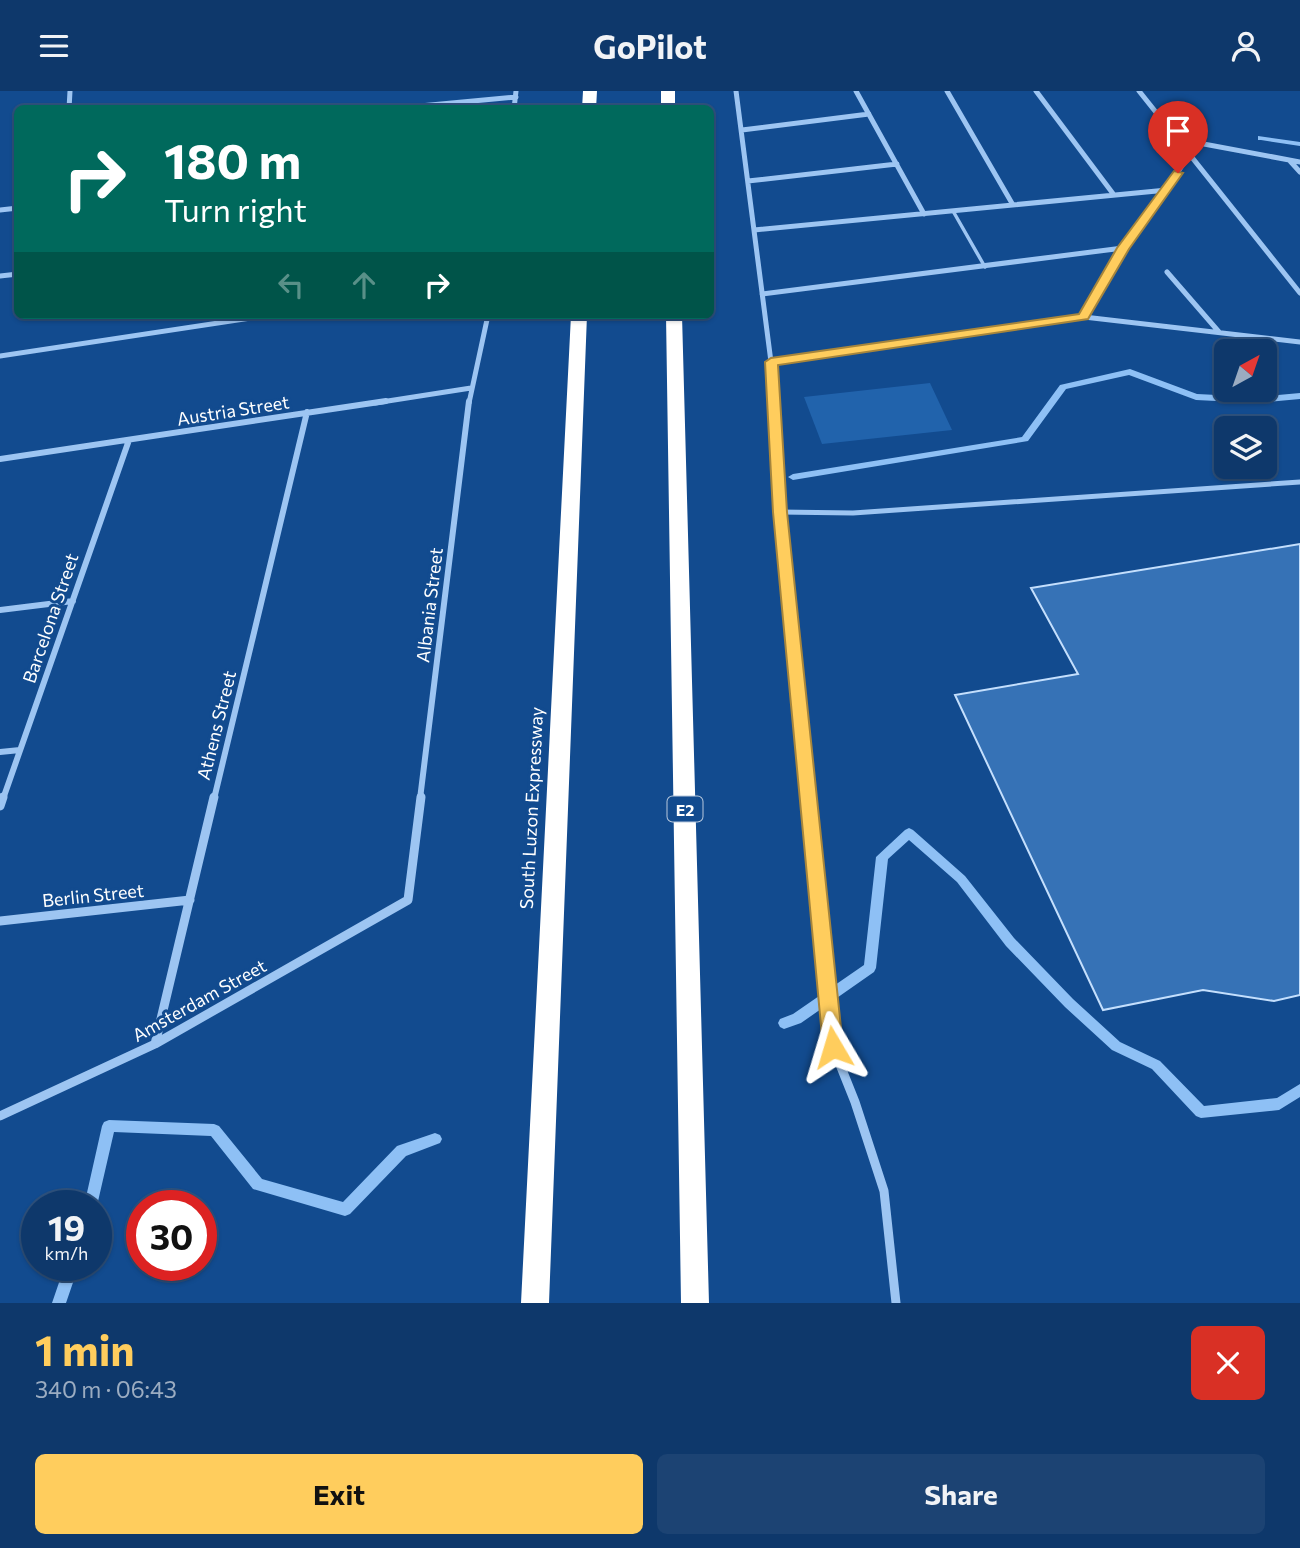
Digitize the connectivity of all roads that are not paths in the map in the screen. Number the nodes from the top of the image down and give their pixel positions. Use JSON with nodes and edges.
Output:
{"nodes":[{"id":1,"x":736,"y":91,"type":"edge"},
{"id":2,"x":856,"y":91,"type":"edge"},
{"id":3,"x":947,"y":91,"type":"edge"},
{"id":4,"x":1036,"y":91,"type":"edge"},
{"id":5,"x":1139,"y":91,"type":"edge"},
{"id":6,"x":516,"y":94,"type":"edge"},
{"id":7,"x":422,"y":105,"type":"edge"},
{"id":8,"x":869,"y":114,"type":"junction"},
{"id":9,"x":742,"y":131,"type":"junction"},
{"id":10,"x":1176,"y":139,"type":"junction"},
{"id":11,"x":1189,"y":156,"type":"junction"},
{"id":12,"x":1290,"y":161,"type":"junction"},
{"id":13,"x":1300,"y":162,"type":"edge"},
{"id":14,"x":897,"y":164,"type":"junction"},
{"id":15,"x":1300,"y":172,"type":"edge"},
{"id":16,"x":748,"y":181,"type":"junction"},
{"id":17,"x":1167,"y":190,"type":"junction"},
{"id":18,"x":1114,"y":195,"type":"junction"},
{"id":19,"x":1013,"y":205,"type":"junction"},
{"id":20,"x":953,"y":211,"type":"junction"},
{"id":21,"x":924,"y":214,"type":"junction"},
{"id":22,"x":754,"y":230,"type":"junction"},
{"id":23,"x":1123,"y":248,"type":"junction"},
{"id":24,"x":985,"y":267,"type":"junction"},
{"id":25,"x":1167,"y":272,"type":"dead end"},
{"id":26,"x":1300,"y":292,"type":"edge"},
{"id":27,"x":762,"y":294,"type":"junction"},
{"id":28,"x":1084,"y":317,"type":"junction"},
{"id":29,"x":245,"y":319,"type":"edge"},
{"id":30,"x":487,"y":319,"type":"edge"},
{"id":31,"x":579,"y":319,"type":"edge"},
{"id":32,"x":674,"y":319,"type":"edge"},
{"id":33,"x":1219,"y":332,"type":"junction"},
{"id":34,"x":1300,"y":342,"type":"edge"},
{"id":35,"x":0,"y":356,"type":"edge"},
{"id":36,"x":771,"y":362,"type":"junction"},
{"id":37,"x":471,"y":388,"type":"junction"},
{"id":38,"x":307,"y":412,"type":"junction"},
{"id":39,"x":129,"y":440,"type":"junction"},
{"id":40,"x":0,"y":459,"type":"edge"},
{"id":41,"x":1300,"y":482,"type":"edge"},
{"id":42,"x":780,"y":512,"type":"junction"},
{"id":43,"x":73,"y":601,"type":"junction"},
{"id":44,"x":0,"y":610,"type":"edge"},
{"id":45,"x":20,"y":750,"type":"junction"},
{"id":46,"x":0,"y":752,"type":"edge"},
{"id":47,"x":0,"y":806,"type":"edge"},
{"id":48,"x":408,"y":899,"type":"joint"},
{"id":49,"x":190,"y":900,"type":"junction"},
{"id":50,"x":0,"y":921,"type":"edge"},
{"id":51,"x":156,"y":1044,"type":"junction"},
{"id":52,"x":0,"y":1116,"type":"edge"},
{"id":53,"x":535,"y":1303,"type":"edge"},
{"id":54,"x":695,"y":1303,"type":"edge"},
{"id":55,"x":896,"y":1303,"type":"edge"}],
"edges":[{"from":1,"to":9,"type":"street"},
{"from":2,"to":8,"type":"street"},
{"from":3,"to":19,"type":"street"},
{"from":4,"to":18,"type":"street"},
{"from":5,"to":10,"type":"street"},
{"from":6,"to":7,"type":"street"},
{"from":8,"to":9,"type":"street"},
{"from":8,"to":14,"type":"street"},
{"from":9,"to":16,"type":"street"},
{"from":10,"to":11,"type":"street"},
{"from":10,"to":12,"type":"street"},
{"from":11,"to":17,"type":"street"},
{"from":11,"to":26,"type":"street"},
{"from":12,"to":13,"type":"street"},
{"from":12,"to":15,"type":"street"},
{"from":14,"to":16,"type":"street"},
{"from":14,"to":21,"type":"street"},
{"from":16,"to":22,"type":"street"},
{"from":17,"to":18,"type":"street"},
{"from":17,"to":23,"type":"street"},
{"from":18,"to":19,"type":"street"},
{"from":19,"to":20,"type":"street"},
{"from":20,"to":21,"type":"street"},
{"from":20,"to":24,"type":"lane"},
{"from":21,"to":22,"type":"street"},
{"from":22,"to":27,"type":"street"},
{"from":23,"to":24,"type":"street"},
{"from":23,"to":28,"type":"street"},
{"from":24,"to":27,"type":"street"},
{"from":25,"to":33,"type":"street"},
{"from":27,"to":36,"type":"street"},
{"from":28,"to":33,"type":"street"},
{"from":28,"to":36,"type":"street"},
{"from":29,"to":35,"type":"street"},
{"from":30,"to":37,"type":"street","name":"Albania Street"},
{"from":31,"to":53,"type":"highway","name":"South Luzon Expressway"},
{"from":32,"to":54,"type":"highway","number":"E2"},
{"from":33,"to":34,"type":"street"},
{"from":36,"to":42,"type":"street"},
{"from":37,"to":38,"type":"street","name":"Austria Street"},
{"from":37,"to":48,"type":"street","name":"Albania Street"},
{"from":38,"to":39,"type":"street","name":"Austria Street"},
{"from":38,"to":49,"type":"street","name":"Athens Street"},
{"from":39,"to":40,"type":"street","name":"Austria Street"},
{"from":39,"to":43,"type":"street","name":"Barcelona Street"},
{"from":41,"to":42,"type":"lane"},
{"from":42,"to":55,"type":"street"},
{"from":43,"to":44,"type":"street"},
{"from":43,"to":45,"type":"street","name":"Barcelona Street"},
{"from":45,"to":46,"type":"street"},
{"from":45,"to":47,"type":"street","name":"Barcelona Street"},
{"from":48,"to":51,"type":"street","name":"Amsterdam Street"},
{"from":49,"to":50,"type":"street","name":"Berlin Street"},
{"from":49,"to":51,"type":"street","name":"Athens Street"},
{"from":51,"to":52,"type":"street","name":"Amsterdam Street"}]}
